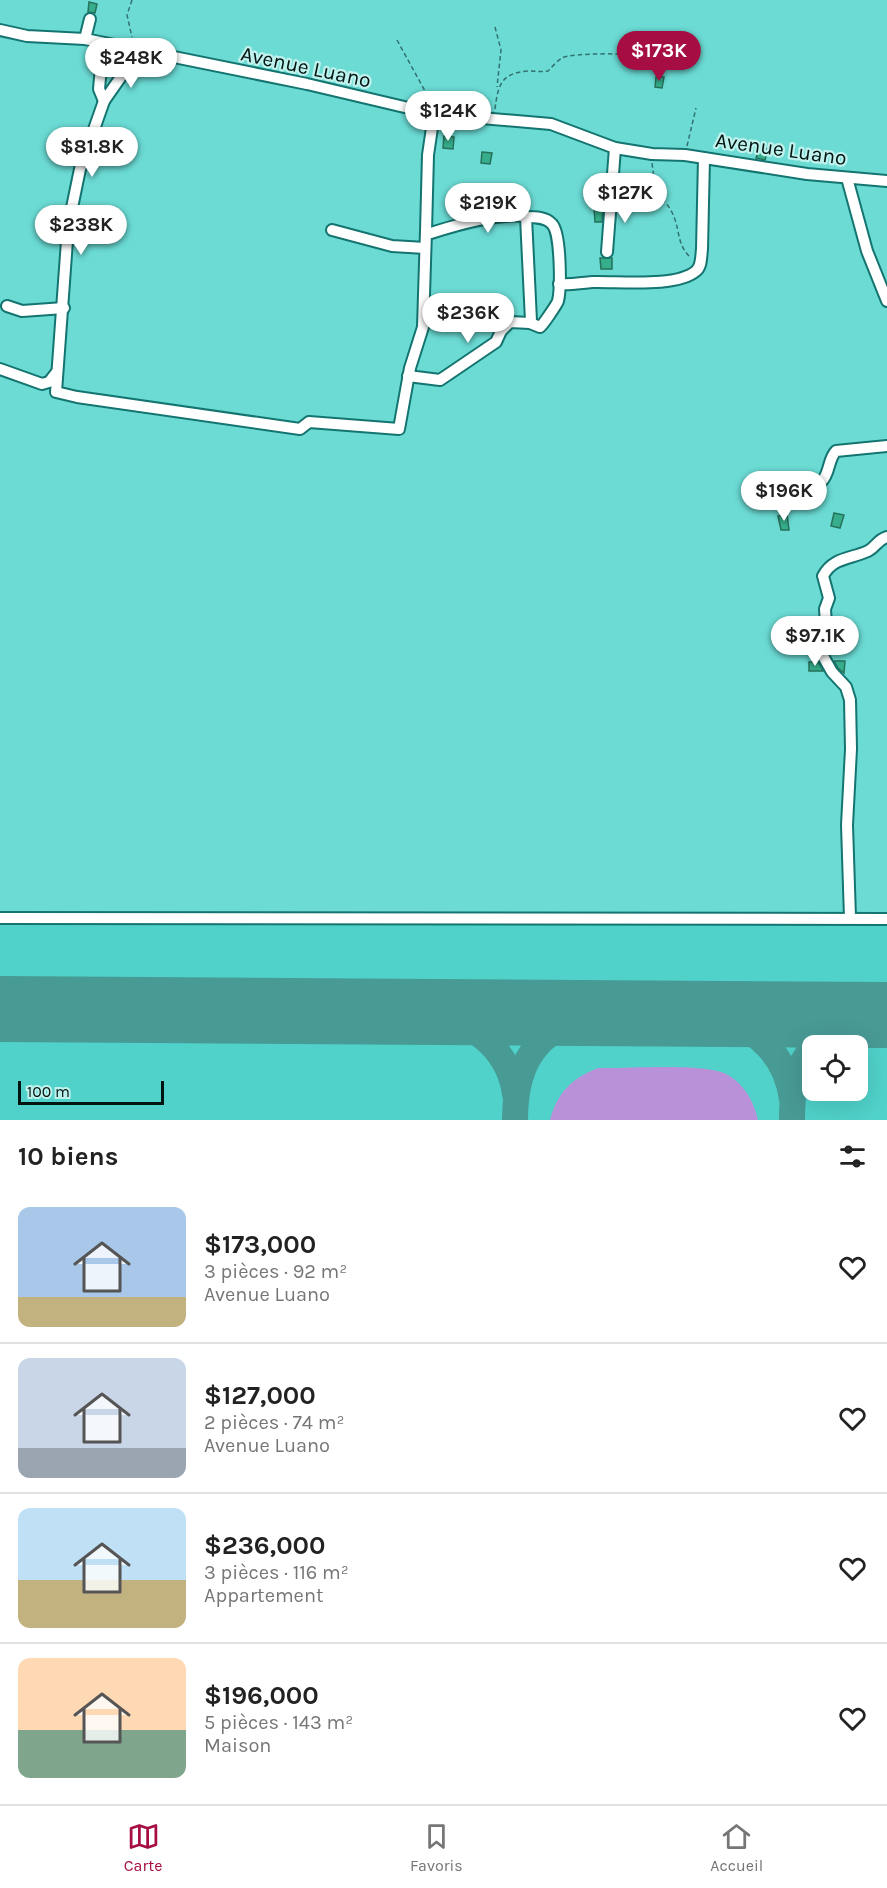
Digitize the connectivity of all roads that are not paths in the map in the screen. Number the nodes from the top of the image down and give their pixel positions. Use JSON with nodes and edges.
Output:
{"nodes":[{"id":1,"x":90,"y":19,"type":"dead end"},
{"id":2,"x":0,"y":30,"type":"edge"},
{"id":3,"x":85,"y":39,"type":"junction"},
{"id":4,"x":103,"y":45,"type":"junction"},
{"id":5,"x":133,"y":50,"type":"junction"},
{"id":6,"x":104,"y":101,"type":"junction"},
{"id":7,"x":434,"y":114,"type":"junction"},
{"id":8,"x":615,"y":147,"type":"junction"},
{"id":9,"x":704,"y":158,"type":"junction"},
{"id":10,"x":848,"y":178,"type":"junction"},
{"id":11,"x":887,"y":182,"type":"edge"},
{"id":12,"x":526,"y":217,"type":"junction"},
{"id":13,"x":332,"y":230,"type":"dead end"},
{"id":14,"x":426,"y":231,"type":"junction"},
{"id":15,"x":425,"y":249,"type":"junction"},
{"id":16,"x":607,"y":252,"type":"dead end"},
{"id":17,"x":559,"y":284,"type":"junction"},
{"id":18,"x":887,"y":301,"type":"edge"},
{"id":19,"x":7,"y":306,"type":"dead end"},
{"id":20,"x":64,"y":308,"type":"junction"},
{"id":21,"x":530,"y":323,"type":"junction"},
{"id":22,"x":0,"y":369,"type":"edge"},
{"id":23,"x":56,"y":373,"type":"junction"},
{"id":24,"x":408,"y":376,"type":"junction"},
{"id":25,"x":887,"y":446,"type":"edge"},
{"id":26,"x":760,"y":502,"type":"dead end"},
{"id":27,"x":887,"y":537,"type":"edge"},
{"id":28,"x":0,"y":918,"type":"edge"},
{"id":29,"x":850,"y":918,"type":"junction"},
{"id":30,"x":887,"y":919,"type":"edge"}],
"edges":[{"from":1,"to":3,"type":"street"},
{"from":2,"to":3,"type":"street","name":"Avenue Luano"},
{"from":3,"to":4,"type":"street","name":"Avenue Luano"},
{"from":4,"to":5,"type":"street","name":"Avenue Luano"},
{"from":4,"to":6,"type":"street"},
{"from":5,"to":6,"type":"street"},
{"from":5,"to":7,"type":"street","name":"Avenue Luano"},
{"from":6,"to":20,"type":"street"},
{"from":7,"to":8,"type":"street","name":"Avenue Luano"},
{"from":7,"to":14,"type":"street"},
{"from":8,"to":9,"type":"street","name":"Avenue Luano"},
{"from":8,"to":16,"type":"street"},
{"from":9,"to":10,"type":"street","name":"Avenue Luano"},
{"from":9,"to":17,"type":"street"},
{"from":10,"to":11,"type":"street","name":"Avenue Luano"},
{"from":10,"to":18,"type":"street"},
{"from":12,"to":14,"type":"street"},
{"from":12,"to":17,"type":"street"},
{"from":12,"to":21,"type":"street"},
{"from":13,"to":15,"type":"street"},
{"from":14,"to":15,"type":"street"},
{"from":15,"to":24,"type":"street"},
{"from":17,"to":21,"type":"street"},
{"from":19,"to":20,"type":"street"},
{"from":20,"to":23,"type":"street"},
{"from":21,"to":24,"type":"street"},
{"from":22,"to":23,"type":"street"},
{"from":23,"to":24,"type":"street"},
{"from":25,"to":26,"type":"street"},
{"from":27,"to":29,"type":"street"},
{"from":28,"to":29,"type":"street"},
{"from":29,"to":30,"type":"street"}]}
